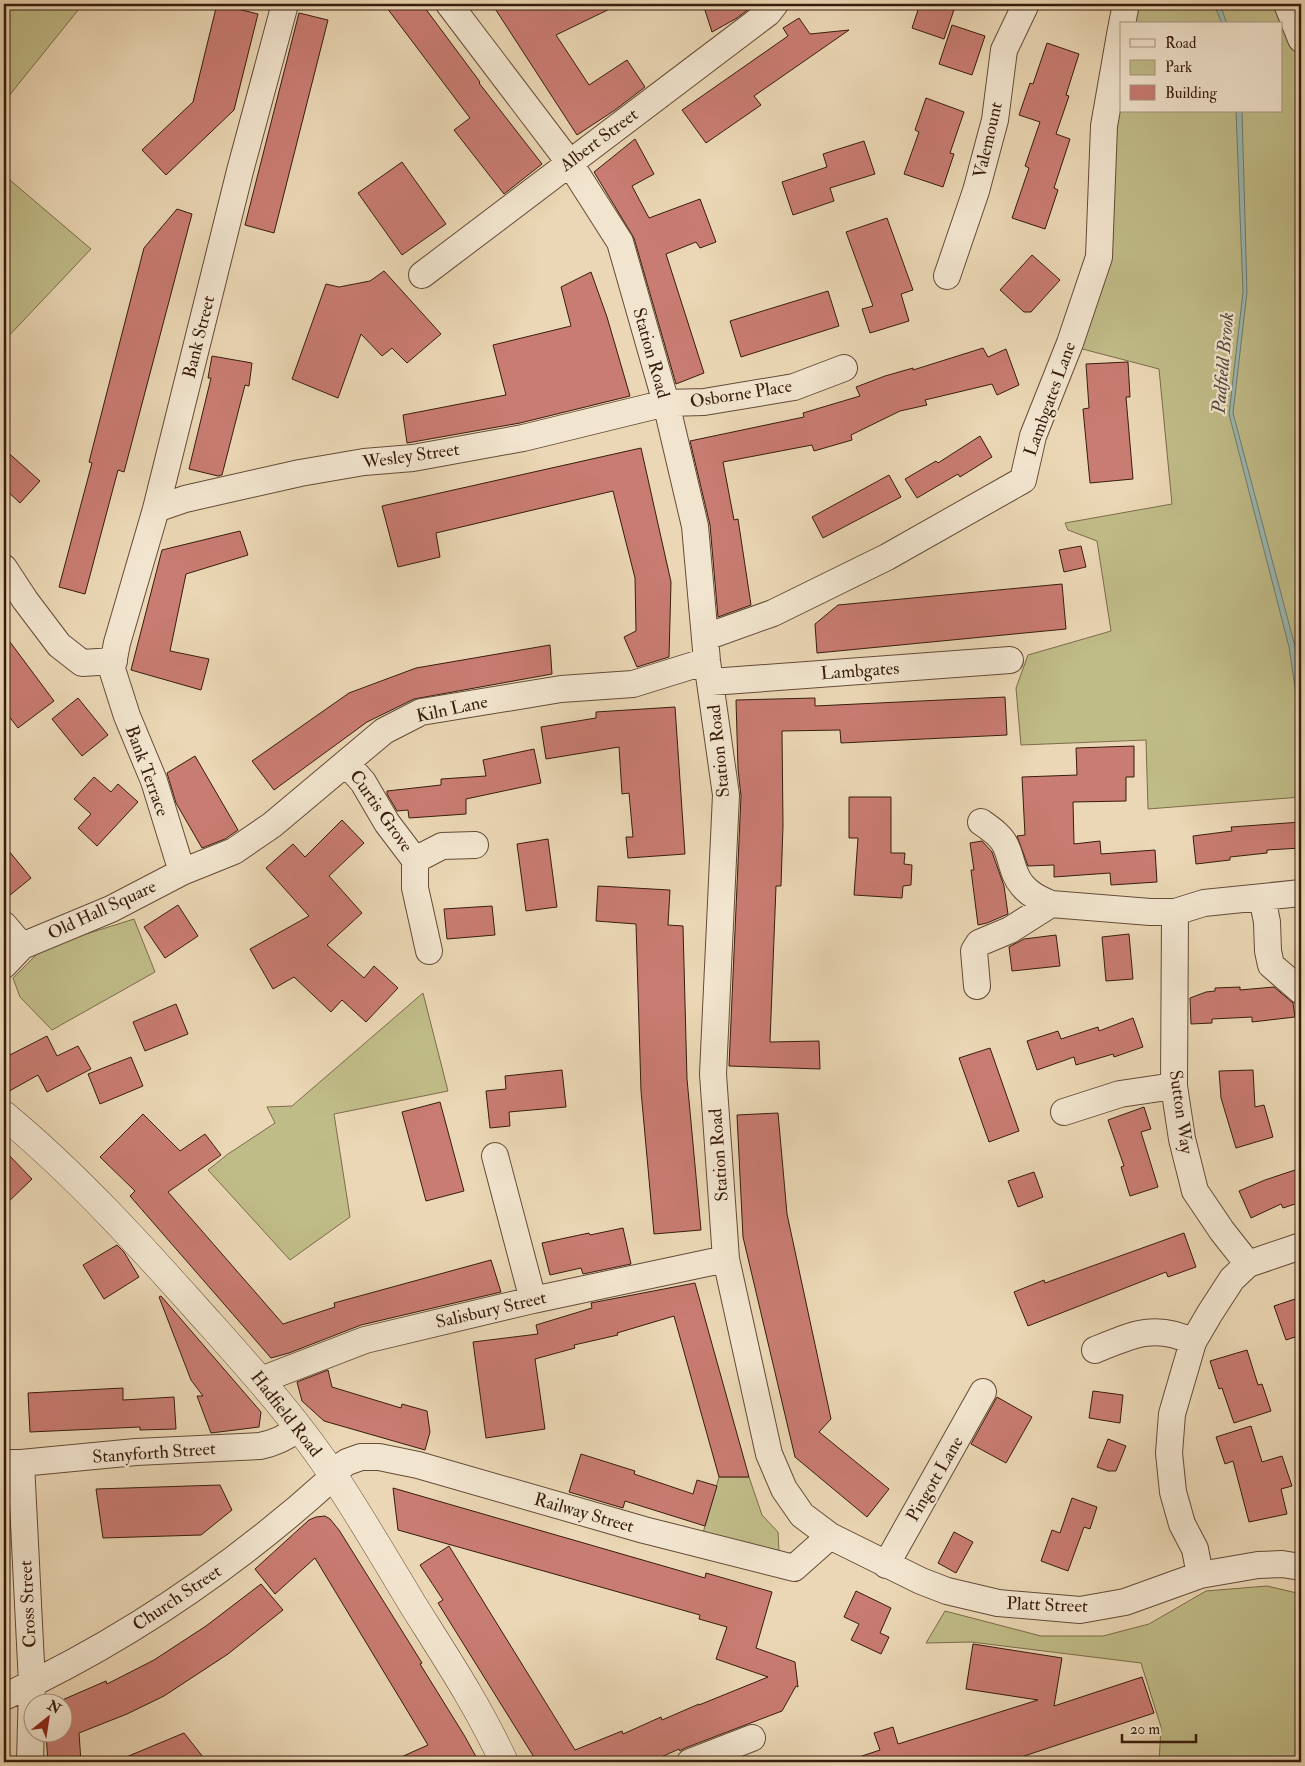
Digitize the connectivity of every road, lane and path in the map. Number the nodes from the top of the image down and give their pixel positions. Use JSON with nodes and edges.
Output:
{"nodes":[{"id":1,"x":284,"y":4,"type":"edge"},
{"id":2,"x":449,"y":4,"type":"edge"},
{"id":3,"x":775,"y":4,"type":"edge"},
{"id":4,"x":1026,"y":4,"type":"edge"},
{"id":5,"x":1126,"y":4,"type":"edge"},
{"id":6,"x":1287,"y":4,"type":"edge"},
{"id":7,"x":1122,"y":22,"type":"edge"},
{"id":8,"x":1120,"y":35,"type":"edge"},
{"id":9,"x":1301,"y":39,"type":"edge"},
{"id":10,"x":569,"y":162,"type":"junction"},
{"id":11,"x":422,"y":275,"type":"dead end"},
{"id":12,"x":947,"y":276,"type":"dead end"},
{"id":13,"x":844,"y":368,"type":"dead end"},
{"id":14,"x":666,"y":403,"type":"junction"},
{"id":15,"x":156,"y":509,"type":"junction"},
{"id":16,"x":4,"y":568,"type":"edge"},
{"id":17,"x":708,"y":660,"type":"junction"},
{"id":18,"x":1010,"y":660,"type":"dead end"},
{"id":19,"x":113,"y":665,"type":"junction"},
{"id":20,"x":346,"y":763,"type":"junction"},
{"id":21,"x":981,"y":822,"type":"dead end"},
{"id":22,"x":474,"y":845,"type":"dead end"},
{"id":23,"x":415,"y":860,"type":"junction"},
{"id":24,"x":182,"y":872,"type":"junction"},
{"id":25,"x":1301,"y":892,"type":"edge"},
{"id":26,"x":1262,"y":898,"type":"junction"},
{"id":27,"x":1051,"y":904,"type":"junction"},
{"id":28,"x":1175,"y":912,"type":"junction"},
{"id":29,"x":4,"y":925,"type":"edge"},
{"id":30,"x":22,"y":946,"type":"junction"},
{"id":31,"x":429,"y":951,"type":"dead end"},
{"id":32,"x":4,"y":965,"type":"edge"},
{"id":33,"x":977,"y":986,"type":"dead end"},
{"id":34,"x":1301,"y":991,"type":"edge"},
{"id":35,"x":1174,"y":1086,"type":"junction"},
{"id":36,"x":1064,"y":1112,"type":"dead end"},
{"id":37,"x":4,"y":1115,"type":"edge"},
{"id":38,"x":495,"y":1156,"type":"dead end"},
{"id":39,"x":1301,"y":1246,"type":"edge"},
{"id":40,"x":726,"y":1259,"type":"junction"},
{"id":41,"x":1248,"y":1264,"type":"junction"},
{"id":42,"x":533,"y":1300,"type":"junction"},
{"id":43,"x":1193,"y":1342,"type":"junction"},
{"id":44,"x":1095,"y":1350,"type":"dead end"},
{"id":45,"x":261,"y":1380,"type":"junction"},
{"id":46,"x":983,"y":1392,"type":"dead end"},
{"id":47,"x":299,"y":1428,"type":"junction"},
{"id":48,"x":12,"y":1463,"type":"edge"},
{"id":49,"x":333,"y":1474,"type":"junction"},
{"id":50,"x":830,"y":1536,"type":"junction"},
{"id":51,"x":886,"y":1565,"type":"junction"},
{"id":52,"x":1301,"y":1567,"type":"edge"},
{"id":53,"x":1200,"y":1575,"type":"junction"},
{"id":54,"x":32,"y":1684,"type":"junction"},
{"id":55,"x":4,"y":1697,"type":"edge"},
{"id":56,"x":752,"y":1738,"type":"dead end"},
{"id":57,"x":30,"y":1762,"type":"edge"},
{"id":58,"x":504,"y":1762,"type":"edge"},
{"id":59,"x":690,"y":1762,"type":"edge"}],
"edges":[{"from":1,"to":15,"type":"street","name":"Bank Street"},
{"from":2,"to":10,"type":"street","name":"Station Road"},
{"from":3,"to":10,"type":"street","name":"Albert Street"},
{"from":4,"to":12,"type":"street","name":"Valemount"},
{"from":5,"to":7,"type":"street"},
{"from":6,"to":9,"type":"street"},
{"from":8,"to":17,"type":"street","name":"Lambgates Lane"},
{"from":10,"to":11,"type":"street","name":"Albert Street"},
{"from":10,"to":14,"type":"street","name":"Station Road"},
{"from":13,"to":14,"type":"street","name":"Osborne Place"},
{"from":14,"to":15,"type":"street","name":"Wesley Street"},
{"from":14,"to":17,"type":"street","name":"Station Road"},
{"from":15,"to":19,"type":"street","name":"Bank Street"},
{"from":16,"to":19,"type":"street"},
{"from":17,"to":18,"type":"street","name":"Lambgates"},
{"from":17,"to":20,"type":"street","name":"Kiln Lane"},
{"from":17,"to":40,"type":"street","name":"Station Road"},
{"from":19,"to":24,"type":"street","name":"Bank Terrace"},
{"from":20,"to":23,"type":"street","name":"Curtis Grove"},
{"from":20,"to":24,"type":"street","name":"Kiln Lane"},
{"from":21,"to":27,"type":"street"},
{"from":22,"to":23,"type":"street","name":"Curtis Grove"},
{"from":23,"to":31,"type":"street","name":"Curtis Grove"},
{"from":24,"to":30,"type":"street","name":"Old Hall Square"},
{"from":25,"to":26,"type":"street"},
{"from":26,"to":28,"type":"street"},
{"from":26,"to":34,"type":"street"},
{"from":27,"to":28,"type":"street"},
{"from":27,"to":33,"type":"street"},
{"from":28,"to":35,"type":"street","name":"Sutton Way"},
{"from":29,"to":30,"type":"street"},
{"from":30,"to":32,"type":"street"},
{"from":35,"to":36,"type":"street"},
{"from":35,"to":41,"type":"street","name":"Sutton Way"},
{"from":37,"to":45,"type":"street","name":"Hadfield Road"},
{"from":38,"to":42,"type":"street"},
{"from":39,"to":41,"type":"street"},
{"from":40,"to":42,"type":"street","name":"Salisbury Street"},
{"from":40,"to":50,"type":"street","name":"Station Road"},
{"from":41,"to":43,"type":"street"},
{"from":42,"to":45,"type":"street","name":"Salisbury Street"},
{"from":43,"to":44,"type":"street"},
{"from":43,"to":53,"type":"street"},
{"from":45,"to":47,"type":"street","name":"Hadfield Road"},
{"from":46,"to":51,"type":"street","name":"Pingott Lane"},
{"from":47,"to":48,"type":"street","name":"Stanyforth Street"},
{"from":47,"to":49,"type":"street","name":"Hadfield Road"},
{"from":48,"to":54,"type":"street","name":"Cross Street"},
{"from":49,"to":50,"type":"street","name":"Railway Street"},
{"from":49,"to":54,"type":"street","name":"Church Street"},
{"from":49,"to":58,"type":"street","name":"Hadfield Road"},
{"from":50,"to":51,"type":"street","name":"Platt Street"},
{"from":51,"to":53,"type":"street","name":"Platt Street"},
{"from":52,"to":53,"type":"street","name":"Platt Street"},
{"from":54,"to":55,"type":"street","name":"Church Street"},
{"from":54,"to":57,"type":"street","name":"Cross Street"},
{"from":56,"to":59,"type":"street"}]}
